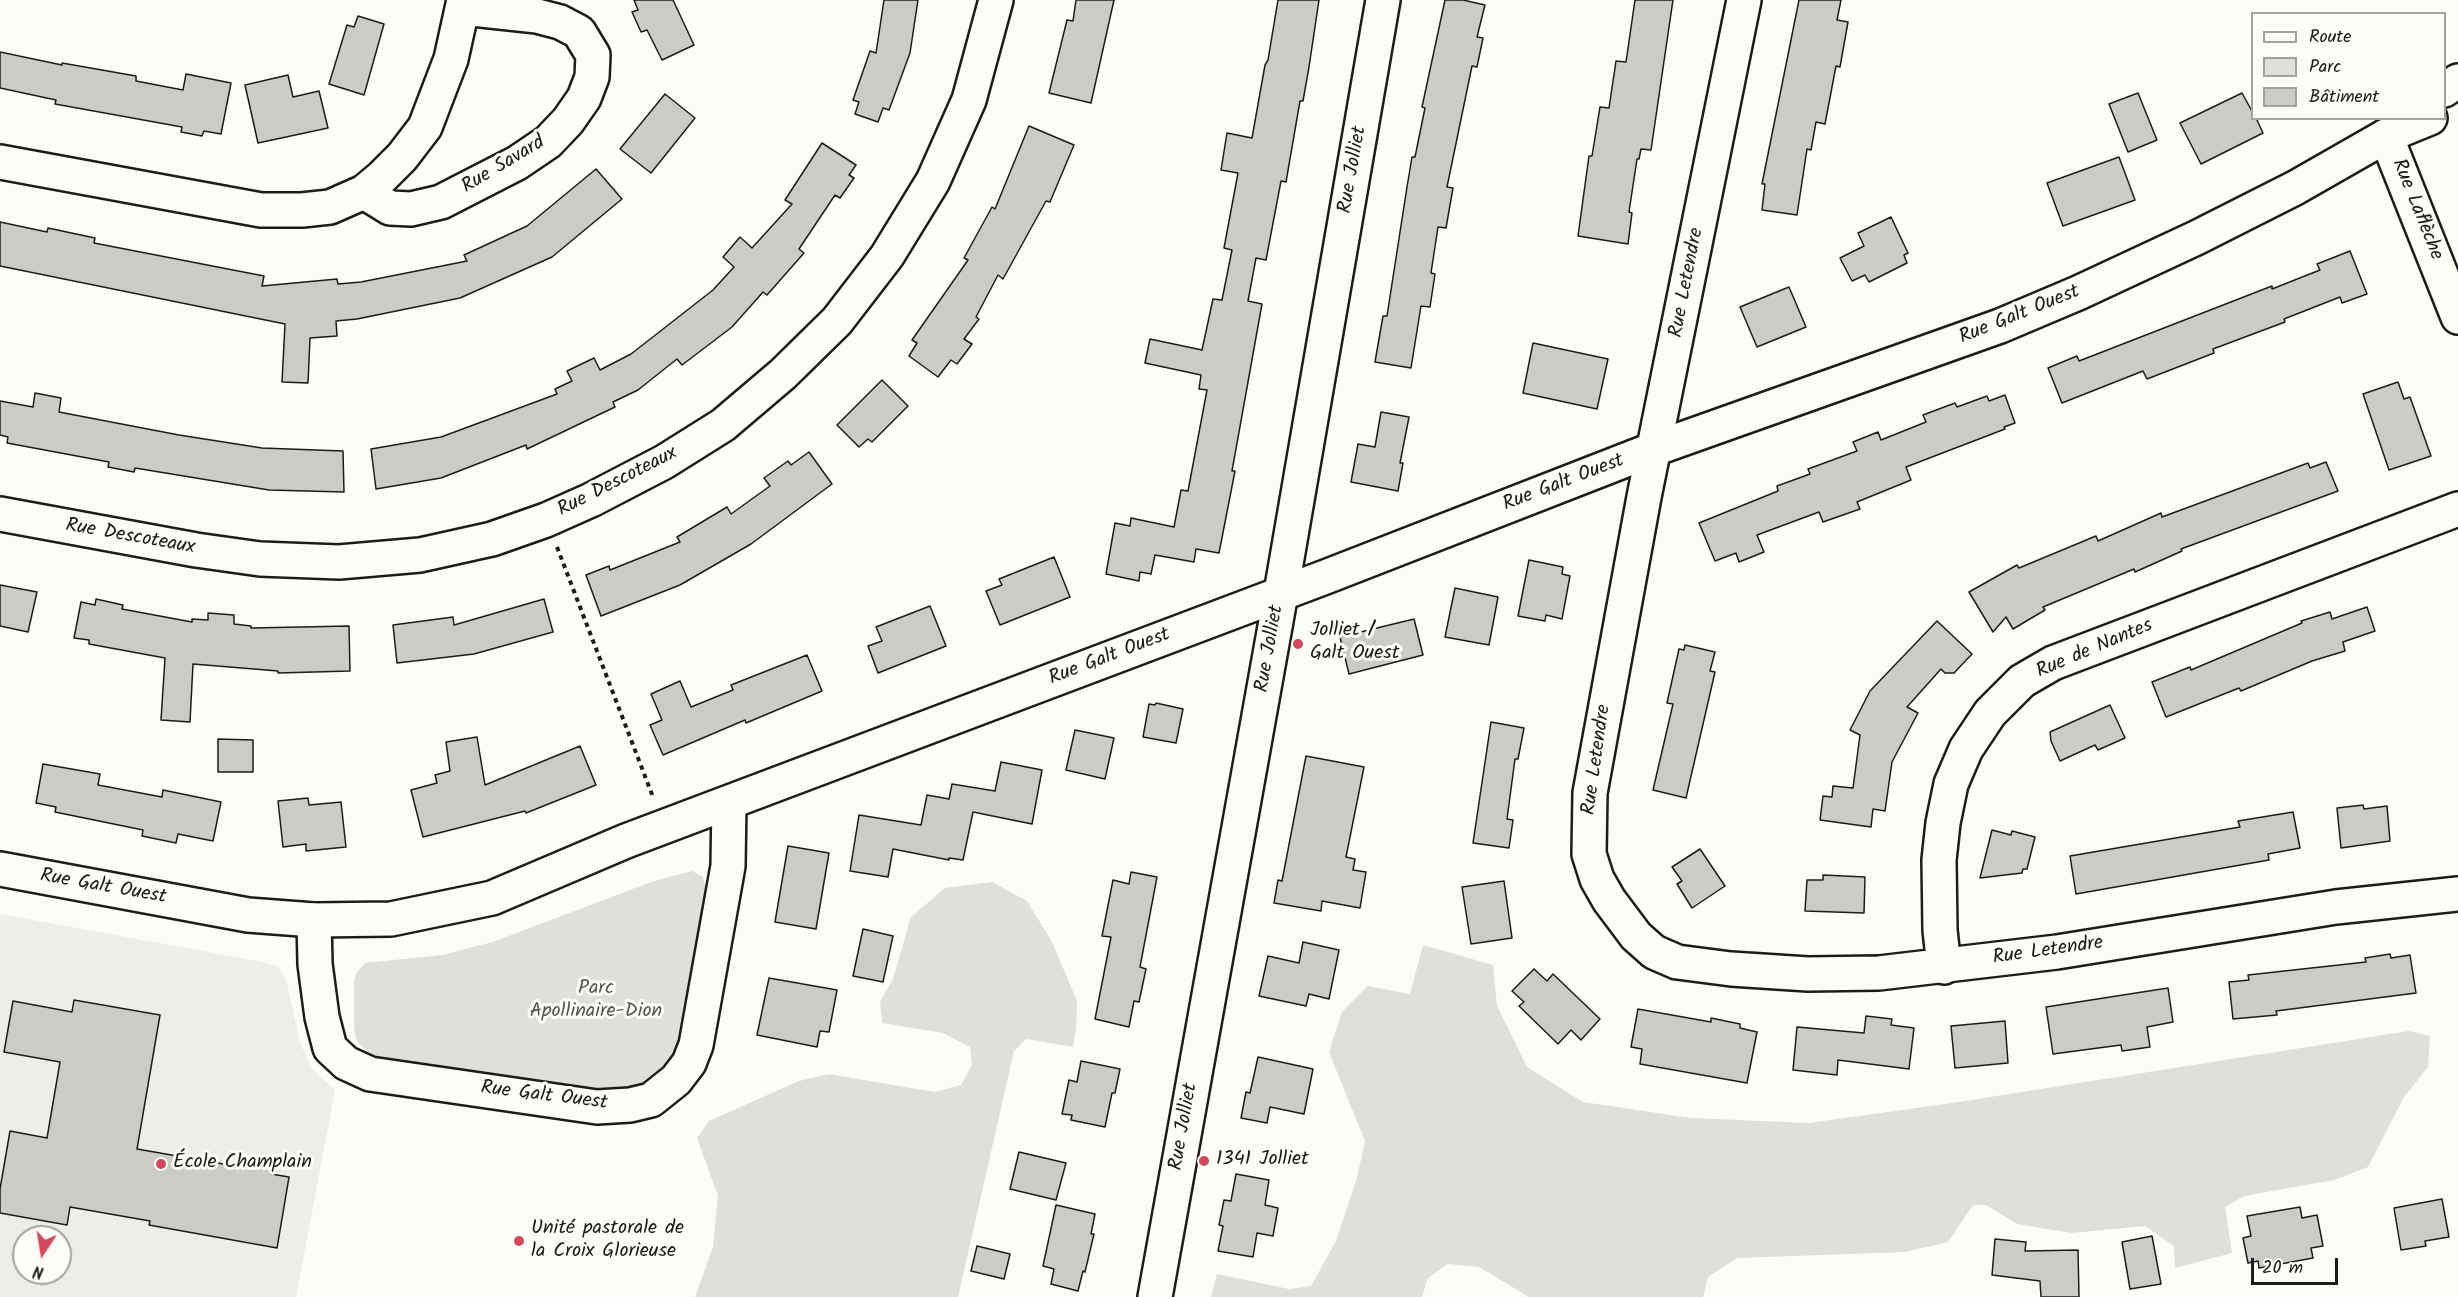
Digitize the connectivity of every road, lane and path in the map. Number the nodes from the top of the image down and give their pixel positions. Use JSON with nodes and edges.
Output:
{"nodes":[{"id":1,"x":996,"y":0,"type":"edge"},
{"id":2,"x":1383,"y":0,"type":"edge"},
{"id":3,"x":1744,"y":0,"type":"edge"},
{"id":4,"x":464,"y":4,"type":"edge"},
{"id":5,"x":2422,"y":120,"type":"edge"},
{"id":6,"x":2396,"y":127,"type":"edge"},
{"id":7,"x":0,"y":162,"type":"edge"},
{"id":8,"x":364,"y":192,"type":"junction"},
{"id":9,"x":2458,"y":317,"type":"edge"},
{"id":10,"x":1654,"y":449,"type":"junction"},
{"id":11,"x":2458,"y":509,"type":"edge"},
{"id":12,"x":0,"y":514,"type":"edge"},
{"id":13,"x":546,"y":520,"type":"junction"},
{"id":14,"x":1281,"y":592,"type":"junction"},
{"id":15,"x":729,"y":802,"type":"junction"},
{"id":16,"x":656,"y":804,"type":"dead end"},
{"id":17,"x":0,"y":869,"type":"edge"},
{"id":18,"x":2458,"y":894,"type":"edge"},
{"id":19,"x":314,"y":920,"type":"junction"},
{"id":20,"x":1944,"y":967,"type":"junction"},
{"id":21,"x":1155,"y":1297,"type":"edge"}],
"edges":[{"from":1,"to":13,"type":"street","name":"Rue Descoteaux"},
{"from":2,"to":14,"type":"street","name":"Rue Jolliet"},
{"from":3,"to":10,"type":"street","name":"Rue Letendre"},
{"from":4,"to":8,"type":"street","name":"Rue Savard"},
{"from":4,"to":8,"type":"street","name":"Rue Savard"},
{"from":5,"to":6,"type":"street","name":"Rue Galt Ouest"},
{"from":6,"to":9,"type":"street","name":"Rue Laflèche"},
{"from":6,"to":10,"type":"street","name":"Rue Galt Ouest"},
{"from":7,"to":8,"type":"street","name":"Rue Savard"},
{"from":10,"to":14,"type":"street","name":"Rue Galt Ouest"},
{"from":10,"to":20,"type":"street","name":"Rue Letendre"},
{"from":11,"to":20,"type":"street","name":"Rue de Nantes"},
{"from":12,"to":13,"type":"street","name":"Rue Descoteaux"},
{"from":13,"to":16,"type":"path"},
{"from":14,"to":15,"type":"street","name":"Rue Galt Ouest"},
{"from":14,"to":21,"type":"street","name":"Rue Jolliet"},
{"from":15,"to":19,"type":"street","name":"Rue Galt Ouest"},
{"from":15,"to":19,"type":"street","name":"Rue Galt Ouest"},
{"from":17,"to":19,"type":"street","name":"Rue Galt Ouest"},
{"from":18,"to":20,"type":"street","name":"Rue Letendre"}]}
